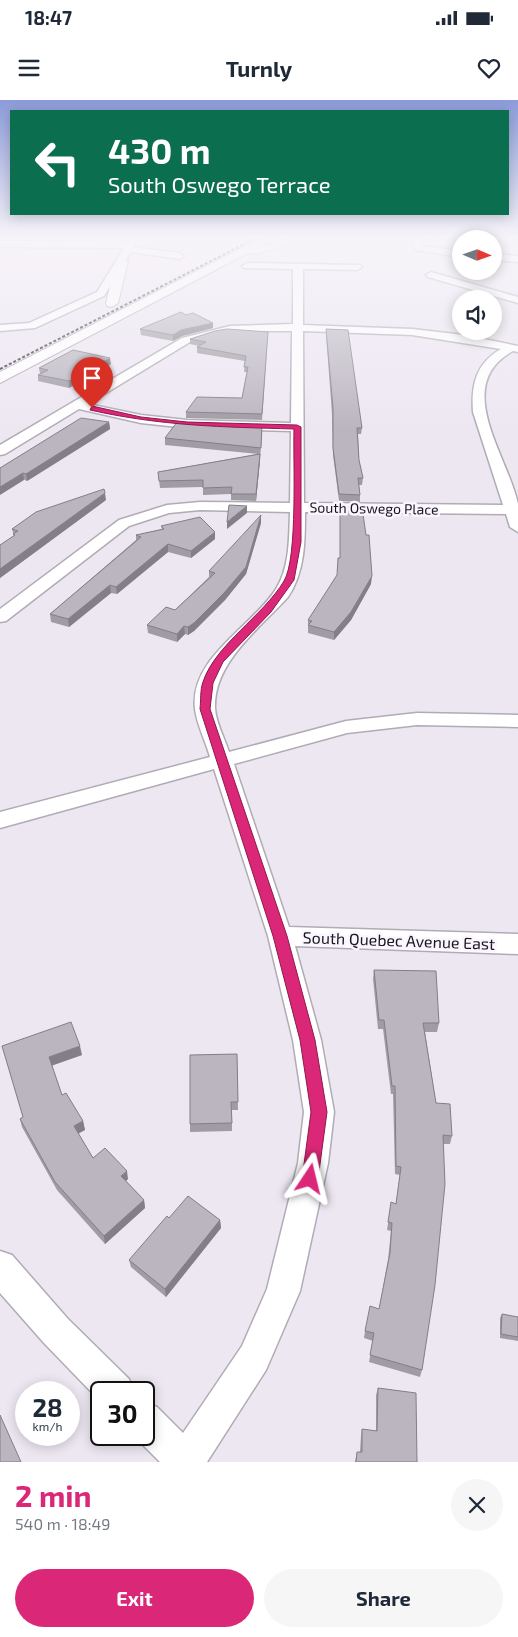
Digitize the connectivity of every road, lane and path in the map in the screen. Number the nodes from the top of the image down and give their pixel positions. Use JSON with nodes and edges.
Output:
{"nodes":[{"id":1,"x":85,"y":302,"type":"edge"},
{"id":2,"x":117,"y":302,"type":"edge"},
{"id":3,"x":147,"y":302,"type":"edge"},
{"id":4,"x":298,"y":302,"type":"edge"},
{"id":5,"x":112,"y":304,"type":"joint"},
{"id":6,"x":96,"y":311,"type":"dead end"},
{"id":7,"x":0,"y":328,"type":"edge"},
{"id":8,"x":298,"y":328,"type":"junction"},
{"id":9,"x":515,"y":348,"type":"edge"},
{"id":10,"x":0,"y":378,"type":"edge"},
{"id":11,"x":76,"y":405,"type":"junction"},
{"id":12,"x":297,"y":427,"type":"junction"},
{"id":13,"x":0,"y":451,"type":"edge"},
{"id":14,"x":296,"y":507,"type":"junction"},
{"id":15,"x":512,"y":510,"type":"junction"},
{"id":16,"x":518,"y":527,"type":"edge"},
{"id":17,"x":0,"y":617,"type":"edge"},
{"id":18,"x":518,"y":721,"type":"edge"},
{"id":19,"x":221,"y":759,"type":"junction"},
{"id":20,"x":0,"y":820,"type":"edge"},
{"id":21,"x":280,"y":936,"type":"junction"},
{"id":22,"x":518,"y":944,"type":"edge"},
{"id":23,"x":0,"y":1267,"type":"edge"},
{"id":24,"x":105,"y":1381,"type":"edge"},
{"id":25,"x":155,"y":1431,"type":"edge"},
{"id":26,"x":185,"y":1462,"type":"edge"}],
"edges":[{"from":1,"to":7,"type":"street"},
{"from":2,"to":5,"type":"highway"},
{"from":3,"to":10,"type":"highway"},
{"from":4,"to":8,"type":"street"},
{"from":5,"to":6,"type":"highway"},
{"from":8,"to":9,"type":"street"},
{"from":8,"to":11,"type":"street"},
{"from":8,"to":12,"type":"street"},
{"from":9,"to":15,"type":"street"},
{"from":11,"to":12,"type":"street"},
{"from":11,"to":13,"type":"street"},
{"from":12,"to":14,"type":"street"},
{"from":14,"to":15,"type":"street","name":"South Oswego Place"},
{"from":14,"to":17,"type":"street","name":"South Oswego Place"},
{"from":14,"to":19,"type":"street"},
{"from":15,"to":16,"type":"street"},
{"from":18,"to":19,"type":"street"},
{"from":19,"to":20,"type":"street"},
{"from":19,"to":21,"type":"street"},
{"from":21,"to":22,"type":"street","name":"South Quebec Avenue East"},
{"from":21,"to":26,"type":"street"},
{"from":23,"to":24,"type":"street"},
{"from":25,"to":26,"type":"street"}]}
